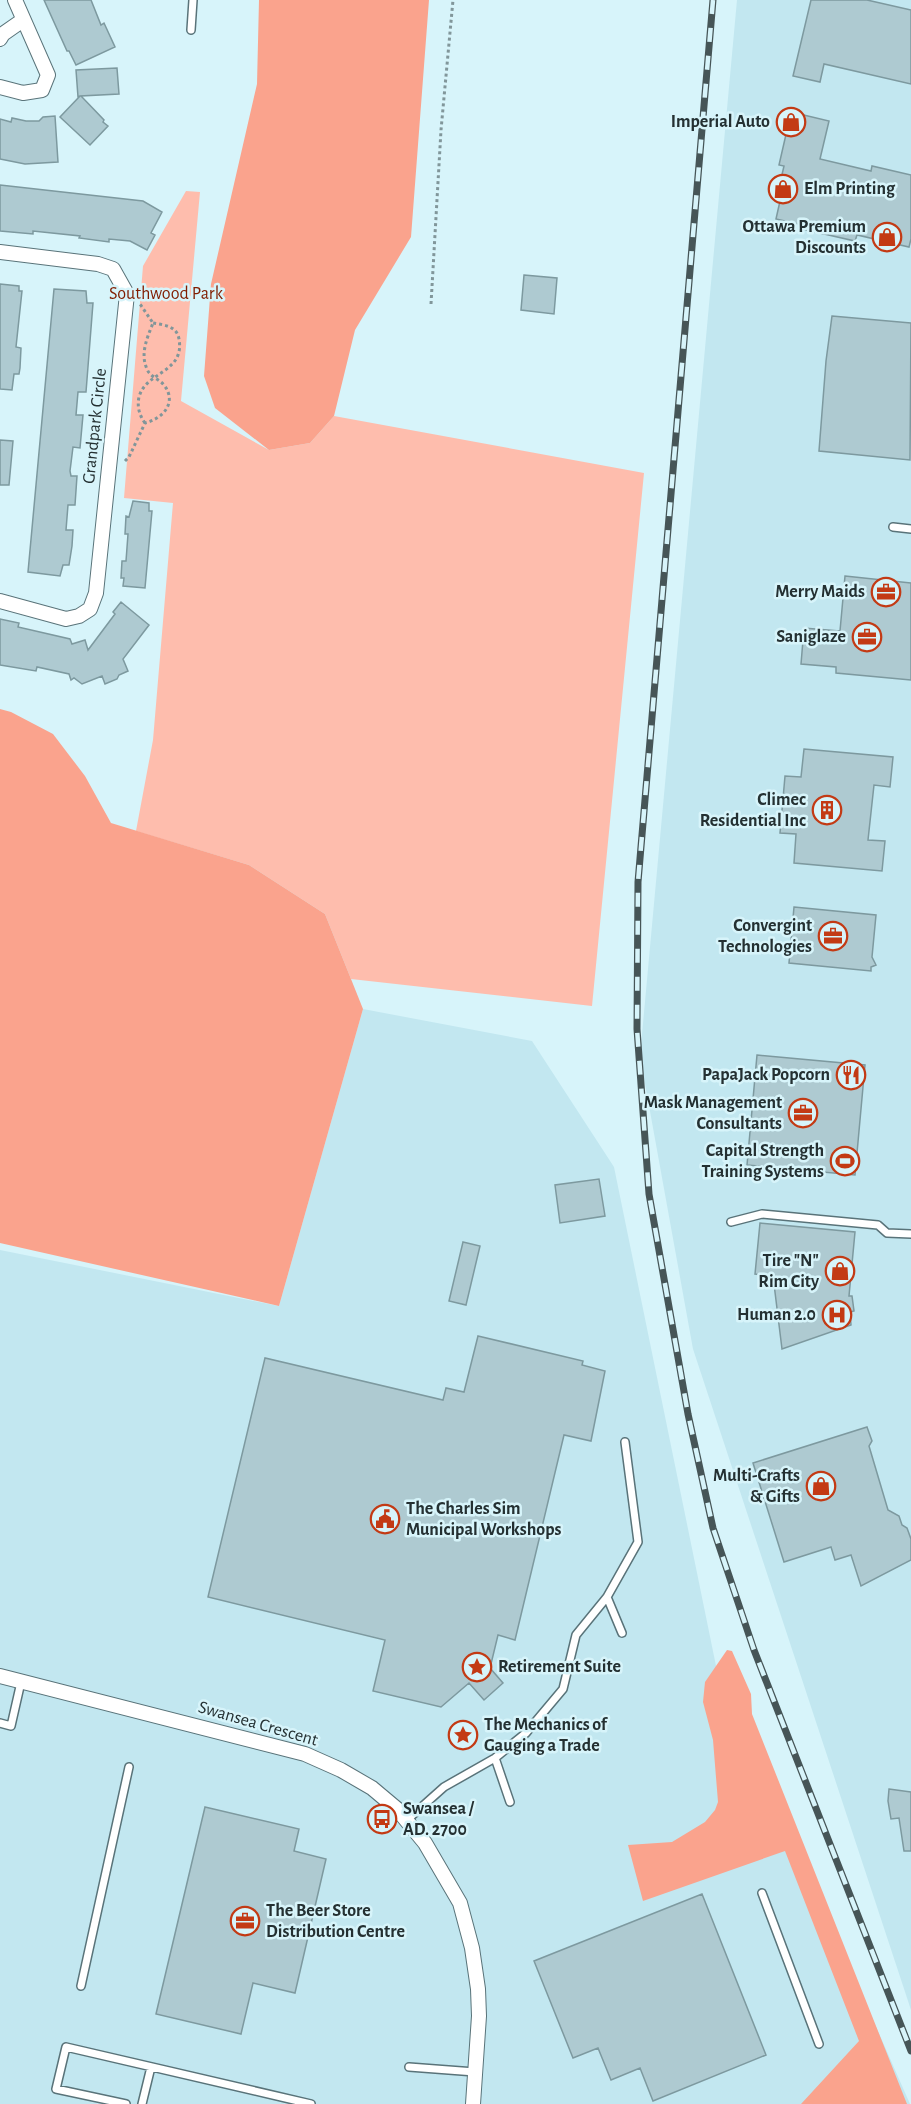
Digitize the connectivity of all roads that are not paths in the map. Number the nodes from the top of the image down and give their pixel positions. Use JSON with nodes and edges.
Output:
{"nodes":[{"id":1,"x":15,"y":0,"type":"edge"},
{"id":2,"x":193,"y":0,"type":"edge"},
{"id":3,"x":22,"y":20,"type":"junction"},
{"id":4,"x":191,"y":30,"type":"dead end"},
{"id":5,"x":0,"y":39,"type":"edge"},
{"id":6,"x":0,"y":87,"type":"edge"},
{"id":7,"x":0,"y":252,"type":"edge"},
{"id":8,"x":893,"y":527,"type":"dead end"},
{"id":9,"x":911,"y":529,"type":"edge"},
{"id":10,"x":0,"y":601,"type":"edge"},
{"id":11,"x":731,"y":1222,"type":"dead end"},
{"id":12,"x":911,"y":1234,"type":"edge"},
{"id":13,"x":625,"y":1442,"type":"dead end"},
{"id":14,"x":607,"y":1597,"type":"junction"},
{"id":15,"x":622,"y":1633,"type":"dead end"},
{"id":16,"x":0,"y":1676,"type":"edge"},
{"id":17,"x":21,"y":1682,"type":"junction"},
{"id":18,"x":0,"y":1723,"type":"edge"},
{"id":19,"x":495,"y":1758,"type":"junction"},
{"id":20,"x":129,"y":1767,"type":"dead end"},
{"id":21,"x":510,"y":1802,"type":"dead end"},
{"id":22,"x":406,"y":1820,"type":"junction"},
{"id":23,"x":762,"y":1893,"type":"dead end"},
{"id":24,"x":81,"y":1986,"type":"dead end"},
{"id":25,"x":819,"y":2044,"type":"dead end"},
{"id":26,"x":151,"y":2067,"type":"junction"},
{"id":27,"x":409,"y":2067,"type":"dead end"},
{"id":28,"x":476,"y":2072,"type":"junction"},
{"id":29,"x":126,"y":2104,"type":"edge"},
{"id":30,"x":142,"y":2104,"type":"edge"},
{"id":31,"x":311,"y":2104,"type":"edge"},
{"id":32,"x":473,"y":2104,"type":"edge"}],
"edges":[{"from":1,"to":3,"type":"street"},
{"from":2,"to":4,"type":"lane"},
{"from":3,"to":5,"type":"street"},
{"from":3,"to":6,"type":"street"},
{"from":7,"to":10,"type":"street","name":"Grandpark Circle"},
{"from":8,"to":9,"type":"lane"},
{"from":11,"to":12,"type":"lane"},
{"from":13,"to":14,"type":"lane"},
{"from":14,"to":15,"type":"lane"},
{"from":14,"to":19,"type":"lane"},
{"from":16,"to":17,"type":"street","name":"Swansea Crescent"},
{"from":17,"to":18,"type":"lane"},
{"from":17,"to":22,"type":"street","name":"Swansea Crescent"},
{"from":19,"to":21,"type":"lane"},
{"from":19,"to":22,"type":"lane"},
{"from":20,"to":24,"type":"lane"},
{"from":22,"to":28,"type":"street","name":"Swansea Crescent"},
{"from":23,"to":25,"type":"lane"},
{"from":26,"to":29,"type":"lane"},
{"from":26,"to":30,"type":"lane"},
{"from":26,"to":31,"type":"lane"},
{"from":27,"to":28,"type":"lane"},
{"from":28,"to":32,"type":"street","name":"Swansea Crescent"}]}
